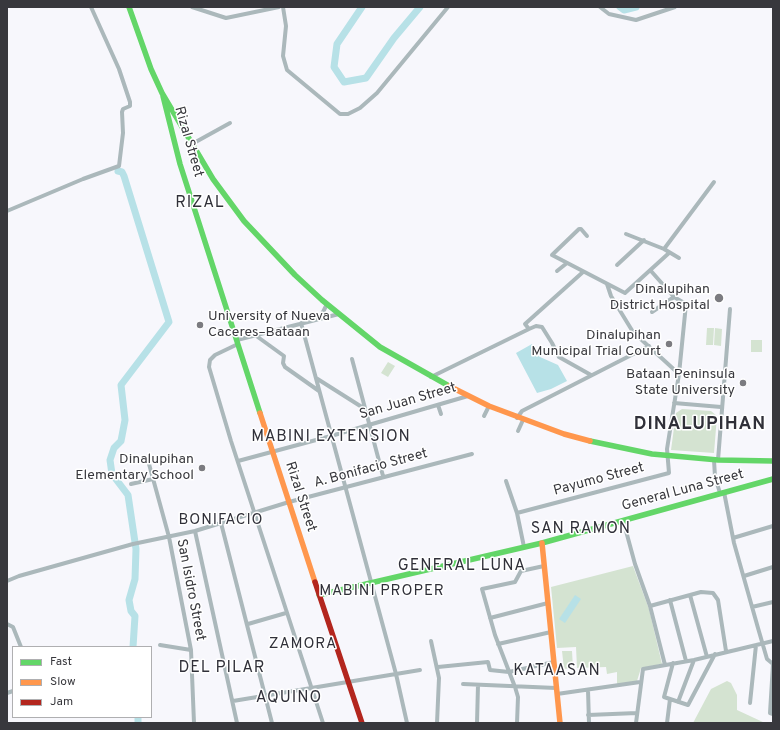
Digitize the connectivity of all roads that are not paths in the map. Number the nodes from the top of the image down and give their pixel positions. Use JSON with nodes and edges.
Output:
{"nodes":[{"id":1,"x":91,"y":7,"type":"edge"},
{"id":2,"x":129,"y":7,"type":"edge"},
{"id":3,"x":192,"y":7,"type":"edge"},
{"id":4,"x":279,"y":7,"type":"edge"},
{"id":5,"x":283,"y":7,"type":"edge"},
{"id":6,"x":448,"y":7,"type":"edge"},
{"id":7,"x":600,"y":7,"type":"edge"},
{"id":8,"x":675,"y":7,"type":"edge"},
{"id":9,"x":162,"y":93,"type":"junction"},
{"id":10,"x":230,"y":123,"type":"dead end"},
{"id":11,"x":192,"y":144,"type":"junction"},
{"id":12,"x":714,"y":182,"type":"dead end"},
{"id":13,"x":7,"y":212,"type":"edge"},
{"id":14,"x":626,"y":234,"type":"dead end"},
{"id":15,"x":587,"y":236,"type":"dead end"},
{"id":16,"x":644,"y":240,"type":"junction"},
{"id":17,"x":664,"y":249,"type":"junction"},
{"id":18,"x":670,"y":253,"type":"junction"},
{"id":19,"x":679,"y":258,"type":"dead end"},
{"id":20,"x":567,"y":263,"type":"junction"},
{"id":21,"x":618,"y":265,"type":"dead end"},
{"id":22,"x":557,"y":271,"type":"dead end"},
{"id":23,"x":651,"y":271,"type":"junction"},
{"id":24,"x":583,"y":272,"type":"junction"},
{"id":25,"x":606,"y":284,"type":"junction"},
{"id":26,"x":674,"y":297,"type":"junction"},
{"id":27,"x":327,"y":304,"type":"junction"},
{"id":28,"x":730,"y":308,"type":"dead end"},
{"id":29,"x":652,"y":312,"type":"dead end"},
{"id":30,"x":339,"y":314,"type":"junction"},
{"id":31,"x":320,"y":318,"type":"junction"},
{"id":32,"x":301,"y":323,"type":"junction"},
{"id":33,"x":529,"y":329,"type":"junction"},
{"id":34,"x":255,"y":335,"type":"junction"},
{"id":35,"x":238,"y":342,"type":"junction"},
{"id":36,"x":649,"y":346,"type":"junction"},
{"id":37,"x":352,"y":359,"type":"dead end"},
{"id":38,"x":679,"y":374,"type":"junction"},
{"id":39,"x":591,"y":375,"type":"junction"},
{"id":40,"x":431,"y":377,"type":"junction"},
{"id":41,"x":316,"y":378,"type":"junction"},
{"id":42,"x":319,"y":390,"type":"junction"},
{"id":43,"x":468,"y":396,"type":"junction"},
{"id":44,"x":674,"y":402,"type":"junction"},
{"id":45,"x":438,"y":405,"type":"junction"},
{"id":46,"x":489,"y":406,"type":"junction"},
{"id":47,"x":721,"y":407,"type":"junction"},
{"id":48,"x":365,"y":409,"type":"junction"},
{"id":49,"x":441,"y":414,"type":"dead end"},
{"id":50,"x":484,"y":416,"type":"dead end"},
{"id":51,"x":520,"y":419,"type":"junction"},
{"id":52,"x":370,"y":425,"type":"junction"},
{"id":53,"x":518,"y":431,"type":"dead end"},
{"id":54,"x":331,"y":436,"type":"junction"},
{"id":55,"x":273,"y":452,"type":"junction"},
{"id":56,"x":472,"y":454,"type":"dead end"},
{"id":57,"x":667,"y":455,"type":"junction"},
{"id":58,"x":716,"y":460,"type":"junction"},
{"id":59,"x":238,"y":461,"type":"junction"},
{"id":60,"x":773,"y":461,"type":"edge"},
{"id":61,"x":149,"y":464,"type":"dead end"},
{"id":62,"x":383,"y":476,"type":"junction"},
{"id":63,"x":153,"y":479,"type":"junction"},
{"id":64,"x":773,"y":479,"type":"edge"},
{"id":65,"x":506,"y":480,"type":"dead end"},
{"id":66,"x":131,"y":484,"type":"dead end"},
{"id":67,"x":346,"y":487,"type":"junction"},
{"id":68,"x":722,"y":493,"type":"junction"},
{"id":69,"x":289,"y":502,"type":"junction"},
{"id":70,"x":254,"y":512,"type":"junction"},
{"id":71,"x":517,"y":514,"type":"junction"},
{"id":72,"x":623,"y":520,"type":"junction"},
{"id":73,"x":221,"y":523,"type":"junction"},
{"id":74,"x":773,"y":526,"type":"edge"},
{"id":75,"x":195,"y":531,"type":"junction"},
{"id":76,"x":169,"y":537,"type":"junction"},
{"id":77,"x":733,"y":538,"type":"junction"},
{"id":78,"x":542,"y":543,"type":"junction"},
{"id":79,"x":524,"y":547,"type":"junction"},
{"id":80,"x":544,"y":566,"type":"junction"},
{"id":81,"x":773,"y":567,"type":"edge"},
{"id":82,"x":744,"y":576,"type":"junction"},
{"id":83,"x":7,"y":581,"type":"edge"},
{"id":84,"x":372,"y":584,"type":"junction"},
{"id":85,"x":319,"y":595,"type":"junction"},
{"id":86,"x":690,"y":595,"type":"junction"},
{"id":87,"x":670,"y":600,"type":"junction"},
{"id":88,"x":773,"y":602,"type":"edge"},
{"id":89,"x":548,"y":603,"type":"junction"},
{"id":90,"x":650,"y":606,"type":"junction"},
{"id":91,"x":752,"y":608,"type":"junction"},
{"id":92,"x":286,"y":613,"type":"junction"},
{"id":93,"x":490,"y":618,"type":"junction"},
{"id":94,"x":7,"y":624,"type":"edge"},
{"id":95,"x":248,"y":624,"type":"junction"},
{"id":96,"x":551,"y":632,"type":"junction"},
{"id":97,"x":431,"y":641,"type":"dead end"},
{"id":98,"x":773,"y":641,"type":"edge"},
{"id":99,"x":498,"y":644,"type":"junction"},
{"id":100,"x":762,"y":644,"type":"junction"},
{"id":101,"x":756,"y":645,"type":"junction"},
{"id":102,"x":21,"y":646,"type":"edge"},
{"id":103,"x":160,"y":646,"type":"dead end"},
{"id":104,"x":191,"y":650,"type":"junction"},
{"id":105,"x":726,"y":651,"type":"junction"},
{"id":106,"x":715,"y":654,"type":"junction"},
{"id":107,"x":707,"y":657,"type":"junction"},
{"id":108,"x":694,"y":660,"type":"junction"},
{"id":109,"x":686,"y":661,"type":"junction"},
{"id":110,"x":554,"y":662,"type":"junction"},
{"id":111,"x":673,"y":663,"type":"junction"},
{"id":112,"x":665,"y":664,"type":"junction"},
{"id":113,"x":438,"y":668,"type":"junction"},
{"id":114,"x":420,"y":670,"type":"dead end"},
{"id":115,"x":509,"y":672,"type":"junction"},
{"id":116,"x":396,"y":674,"type":"junction"},
{"id":117,"x":773,"y":676,"type":"edge"},
{"id":118,"x":349,"y":680,"type":"junction"},
{"id":119,"x":640,"y":682,"type":"junction"},
{"id":120,"x":463,"y":684,"type":"dead end"},
{"id":121,"x":478,"y":685,"type":"junction"},
{"id":122,"x":515,"y":687,"type":"junction"},
{"id":123,"x":312,"y":688,"type":"junction"},
{"id":124,"x":588,"y":690,"type":"junction"},
{"id":125,"x":557,"y":691,"type":"junction"},
{"id":126,"x":773,"y":693,"type":"edge"},
{"id":127,"x":266,"y":697,"type":"junction"},
{"id":128,"x":670,"y":700,"type":"junction"},
{"id":129,"x":233,"y":701,"type":"junction"},
{"id":130,"x":678,"y":702,"type":"junction"},
{"id":131,"x":750,"y":703,"type":"dead end"},
{"id":132,"x":638,"y":713,"type":"junction"},
{"id":133,"x":588,"y":714,"type":"junction"},
{"id":134,"x":771,"y":714,"type":"edge"},
{"id":135,"x":194,"y":723,"type":"edge"},
{"id":136,"x":237,"y":723,"type":"edge"},
{"id":137,"x":272,"y":723,"type":"edge"},
{"id":138,"x":323,"y":723,"type":"edge"},
{"id":139,"x":362,"y":723,"type":"edge"},
{"id":140,"x":406,"y":723,"type":"edge"},
{"id":141,"x":438,"y":723,"type":"edge"},
{"id":142,"x":477,"y":723,"type":"edge"},
{"id":143,"x":517,"y":723,"type":"edge"},
{"id":144,"x":560,"y":723,"type":"edge"},
{"id":145,"x":589,"y":723,"type":"edge"},
{"id":146,"x":636,"y":723,"type":"edge"},
{"id":147,"x":667,"y":723,"type":"edge"}],
"edges":[{"from":1,"to":13,"type":"street"},
{"from":2,"to":9,"type":"main road"},
{"from":3,"to":4,"type":"street"},
{"from":5,"to":6,"type":"street"},
{"from":7,"to":8,"type":"street"},
{"from":9,"to":11,"type":"main road"},
{"from":9,"to":35,"type":"main road","name":"Rizal Street"},
{"from":10,"to":11,"type":"street"},
{"from":11,"to":27,"type":"main road"},
{"from":12,"to":17,"type":"street"},
{"from":14,"to":16,"type":"street"},
{"from":15,"to":20,"type":"street"},
{"from":16,"to":17,"type":"street"},
{"from":16,"to":21,"type":"street"},
{"from":17,"to":18,"type":"street"},
{"from":18,"to":19,"type":"street"},
{"from":18,"to":23,"type":"street"},
{"from":20,"to":22,"type":"street"},
{"from":20,"to":24,"type":"street"},
{"from":23,"to":25,"type":"street"},
{"from":23,"to":26,"type":"street"},
{"from":24,"to":25,"type":"street"},
{"from":24,"to":33,"type":"street"},
{"from":25,"to":36,"type":"street"},
{"from":26,"to":29,"type":"street"},
{"from":26,"to":38,"type":"street"},
{"from":27,"to":30,"type":"main road"},
{"from":27,"to":31,"type":"street"},
{"from":28,"to":47,"type":"street"},
{"from":30,"to":31,"type":"street"},
{"from":30,"to":40,"type":"main road"},
{"from":31,"to":32,"type":"street"},
{"from":32,"to":34,"type":"street"},
{"from":32,"to":41,"type":"street"},
{"from":33,"to":39,"type":"street"},
{"from":33,"to":40,"type":"street"},
{"from":34,"to":35,"type":"street"},
{"from":34,"to":42,"type":"street"},
{"from":35,"to":55,"type":"main road","name":"Rizal Street"},
{"from":35,"to":59,"type":"street"},
{"from":36,"to":38,"type":"street"},
{"from":36,"to":39,"type":"street"},
{"from":37,"to":48,"type":"street"},
{"from":38,"to":44,"type":"street"},
{"from":39,"to":51,"type":"street"},
{"from":40,"to":43,"type":"main road"},
{"from":41,"to":42,"type":"street"},
{"from":41,"to":48,"type":"street"},
{"from":42,"to":54,"type":"street"},
{"from":43,"to":45,"type":"street","name":"San Juan Street"},
{"from":43,"to":46,"type":"main road"},
{"from":44,"to":47,"type":"street"},
{"from":44,"to":57,"type":"street"},
{"from":45,"to":49,"type":"street"},
{"from":45,"to":52,"type":"street","name":"San Juan Street"},
{"from":46,"to":50,"type":"street"},
{"from":46,"to":51,"type":"main road"},
{"from":47,"to":58,"type":"street"},
{"from":48,"to":52,"type":"street"},
{"from":51,"to":53,"type":"street"},
{"from":51,"to":57,"type":"main road"},
{"from":52,"to":54,"type":"street","name":"San Juan Street"},
{"from":52,"to":62,"type":"street"},
{"from":54,"to":55,"type":"street","name":"San Juan Street"},
{"from":54,"to":67,"type":"street"},
{"from":55,"to":59,"type":"street","name":"San Juan Street"},
{"from":55,"to":69,"type":"main road","name":"Rizal Street"},
{"from":56,"to":62,"type":"street","name":"A. Bonifacio Street"},
{"from":57,"to":58,"type":"main road"},
{"from":57,"to":71,"type":"street","name":"Payumo Street"},
{"from":58,"to":60,"type":"main road"},
{"from":58,"to":68,"type":"street"},
{"from":59,"to":70,"type":"street"},
{"from":61,"to":63,"type":"street","name":"San Isidro Street"},
{"from":62,"to":67,"type":"street","name":"A. Bonifacio Street"},
{"from":63,"to":66,"type":"street"},
{"from":63,"to":76,"type":"street","name":"San Isidro Street"},
{"from":64,"to":68,"type":"main road","name":"General Luna Street"},
{"from":65,"to":71,"type":"street"},
{"from":67,"to":69,"type":"street","name":"A. Bonifacio Street"},
{"from":67,"to":84,"type":"street"},
{"from":68,"to":72,"type":"main road","name":"General Luna Street"},
{"from":68,"to":77,"type":"street"},
{"from":69,"to":70,"type":"street","name":"A. Bonifacio Street"},
{"from":69,"to":85,"type":"main road","name":"Rizal Street"},
{"from":70,"to":73,"type":"street","name":"A. Bonifacio Street"},
{"from":70,"to":92,"type":"street"},
{"from":71,"to":79,"type":"street"},
{"from":72,"to":78,"type":"main road","name":"General Luna Street"},
{"from":72,"to":90,"type":"street"},
{"from":73,"to":75,"type":"street","name":"A. Bonifacio Street"},
{"from":73,"to":95,"type":"street"},
{"from":74,"to":77,"type":"street"},
{"from":75,"to":76,"type":"street","name":"A. Bonifacio Street"},
{"from":75,"to":129,"type":"street"},
{"from":76,"to":83,"type":"street","name":"A. Bonifacio Street"},
{"from":76,"to":104,"type":"street","name":"San Isidro Street"},
{"from":77,"to":82,"type":"street"},
{"from":78,"to":79,"type":"main road","name":"General Luna Street"},
{"from":78,"to":80,"type":"main road"},
{"from":79,"to":84,"type":"main road","name":"General Luna Street"},
{"from":80,"to":89,"type":"main road"},
{"from":80,"to":93,"type":"street"},
{"from":81,"to":82,"type":"street"},
{"from":82,"to":91,"type":"street"},
{"from":84,"to":85,"type":"main road","name":"General Luna Street"},
{"from":84,"to":116,"type":"street"},
{"from":85,"to":118,"type":"main road","name":"Rizal Street"},
{"from":86,"to":87,"type":"street"},
{"from":86,"to":105,"type":"street"},
{"from":86,"to":107,"type":"street"},
{"from":87,"to":90,"type":"street"},
{"from":87,"to":109,"type":"street"},
{"from":88,"to":91,"type":"street"},
{"from":89,"to":93,"type":"street"},
{"from":89,"to":96,"type":"main road"},
{"from":90,"to":112,"type":"street"},
{"from":91,"to":100,"type":"street"},
{"from":92,"to":95,"type":"street"},
{"from":92,"to":123,"type":"street"},
{"from":93,"to":99,"type":"street"},
{"from":94,"to":102,"type":"street"},
{"from":95,"to":127,"type":"street"},
{"from":96,"to":99,"type":"street"},
{"from":96,"to":110,"type":"main road"},
{"from":97,"to":113,"type":"street"},
{"from":98,"to":100,"type":"street"},
{"from":99,"to":115,"type":"street"},
{"from":100,"to":101,"type":"street"},
{"from":100,"to":117,"type":"street"},
{"from":101,"to":105,"type":"street"},
{"from":101,"to":131,"type":"street"},
{"from":103,"to":104,"type":"street"},
{"from":104,"to":135,"type":"street","name":"San Isidro Street"},
{"from":105,"to":106,"type":"street"},
{"from":106,"to":107,"type":"street"},
{"from":106,"to":130,"type":"street"},
{"from":107,"to":108,"type":"street"},
{"from":108,"to":109,"type":"street"},
{"from":108,"to":130,"type":"street"},
{"from":109,"to":111,"type":"street"},
{"from":110,"to":115,"type":"street"},
{"from":110,"to":125,"type":"main road"},
{"from":111,"to":112,"type":"street"},
{"from":111,"to":128,"type":"street"},
{"from":112,"to":119,"type":"street"},
{"from":113,"to":115,"type":"street"},
{"from":113,"to":141,"type":"street"},
{"from":114,"to":116,"type":"street"},
{"from":115,"to":122,"type":"street"},
{"from":116,"to":118,"type":"street"},
{"from":116,"to":140,"type":"street"},
{"from":117,"to":126,"type":"street"},
{"from":118,"to":123,"type":"street"},
{"from":118,"to":139,"type":"main road","name":"Rizal Street"},
{"from":119,"to":124,"type":"street"},
{"from":119,"to":132,"type":"street"},
{"from":120,"to":121,"type":"street"},
{"from":121,"to":122,"type":"street"},
{"from":121,"to":142,"type":"street"},
{"from":122,"to":125,"type":"street"},
{"from":122,"to":143,"type":"street"},
{"from":123,"to":127,"type":"street"},
{"from":123,"to":138,"type":"street"},
{"from":124,"to":125,"type":"street"},
{"from":124,"to":133,"type":"street"},
{"from":125,"to":144,"type":"main road"},
{"from":126,"to":134,"type":"street"},
{"from":127,"to":129,"type":"street"},
{"from":127,"to":137,"type":"street"},
{"from":128,"to":130,"type":"street"},
{"from":128,"to":147,"type":"street"},
{"from":129,"to":136,"type":"street"},
{"from":132,"to":133,"type":"street"},
{"from":132,"to":146,"type":"street"},
{"from":133,"to":145,"type":"street"}]}
